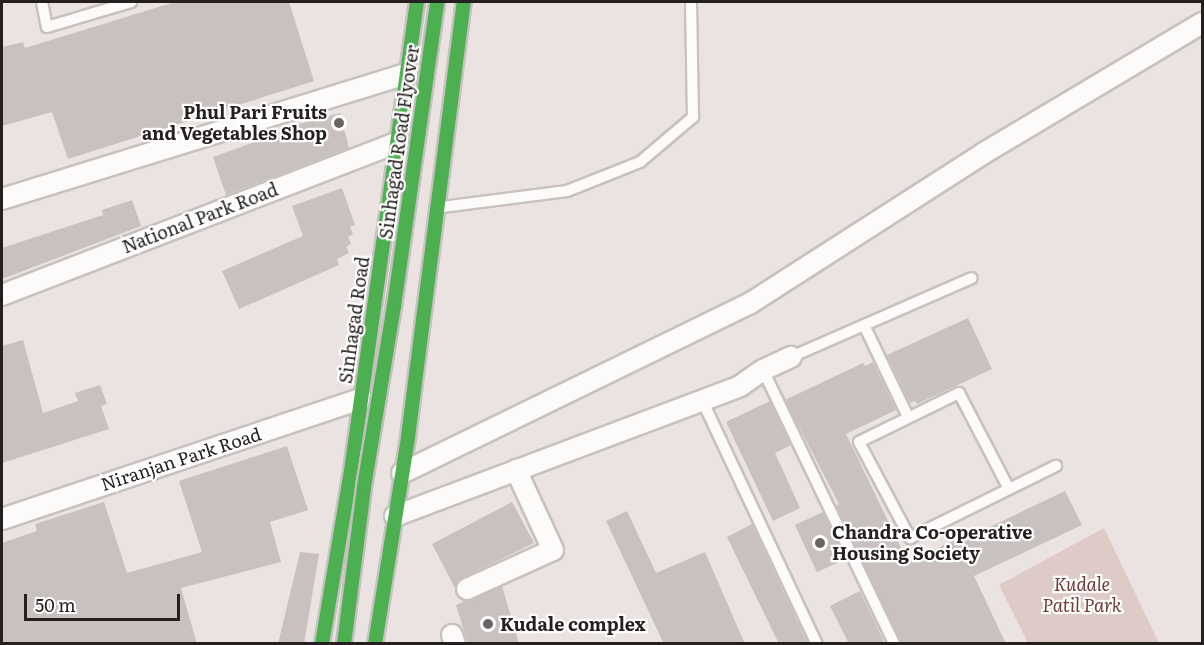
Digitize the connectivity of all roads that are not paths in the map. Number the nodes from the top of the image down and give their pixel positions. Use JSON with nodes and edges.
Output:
{"nodes":[{"id":1,"x":42,"y":2,"type":"edge"},
{"id":2,"x":131,"y":2,"type":"edge"},
{"id":3,"x":417,"y":2,"type":"edge"},
{"id":4,"x":437,"y":2,"type":"edge"},
{"id":5,"x":452,"y":2,"type":"edge"},
{"id":6,"x":464,"y":2,"type":"edge"},
{"id":7,"x":691,"y":2,"type":"edge"},
{"id":8,"x":1203,"y":23,"type":"edge"},
{"id":9,"x":407,"y":74,"type":"junction"},
{"id":10,"x":398,"y":142,"type":"junction"},
{"id":11,"x":2,"y":199,"type":"edge"},
{"id":12,"x":438,"y":207,"type":"junction"},
{"id":13,"x":380,"y":257,"type":"junction"},
{"id":14,"x":421,"y":263,"type":"junction"},
{"id":15,"x":972,"y":278,"type":"dead end"},
{"id":16,"x":2,"y":295,"type":"edge"},
{"id":17,"x":864,"y":325,"type":"junction"},
{"id":18,"x":403,"y":342,"type":"dead end"},
{"id":19,"x":791,"y":357,"type":"joint"},
{"id":20,"x":763,"y":370,"type":"junction"},
{"id":21,"x":361,"y":399,"type":"junction"},
{"id":22,"x":702,"y":400,"type":"junction"},
{"id":23,"x":908,"y":417,"type":"junction"},
{"id":24,"x":352,"y":464,"type":"junction"},
{"id":25,"x":1056,"y":466,"type":"dead end"},
{"id":26,"x":516,"y":470,"type":"junction"},
{"id":27,"x":392,"y":471,"type":"junction"},
{"id":28,"x":1009,"y":489,"type":"junction"},
{"id":29,"x":395,"y":516,"type":"junction"},
{"id":30,"x":2,"y":519,"type":"edge"},
{"id":31,"x":467,"y":589,"type":"dead end"},
{"id":32,"x":322,"y":644,"type":"edge"},
{"id":33,"x":344,"y":644,"type":"edge"},
{"id":34,"x":375,"y":644,"type":"edge"},
{"id":35,"x":817,"y":644,"type":"edge"},
{"id":36,"x":894,"y":644,"type":"edge"}],
"edges":[{"from":1,"to":2,"type":"lane"},
{"from":3,"to":9,"type":"main road","name":"Sinhagad Road"},
{"from":4,"to":33,"type":"main road","name":"Sinhagad Road Flyover","bridge":true},
{"from":5,"to":18,"type":"main road","name":"Sinhagad Road Flyover"},
{"from":6,"to":12,"type":"main road"},
{"from":7,"to":12,"type":"lane"},
{"from":8,"to":27,"type":"street"},
{"from":9,"to":10,"type":"main road","name":"Sinhagad Road"},
{"from":9,"to":11,"type":"street"},
{"from":10,"to":13,"type":"main road","name":"Sinhagad Road"},
{"from":10,"to":16,"type":"street","name":"National Park Road"},
{"from":12,"to":14,"type":"main road"},
{"from":13,"to":14,"type":"main road"},
{"from":13,"to":21,"type":"main road","name":"Sinhagad Road"},
{"from":14,"to":27,"type":"main road"},
{"from":15,"to":17,"type":"lane"},
{"from":17,"to":19,"type":"lane"},
{"from":17,"to":23,"type":"lane"},
{"from":19,"to":20,"type":"street"},
{"from":20,"to":22,"type":"street"},
{"from":20,"to":36,"type":"lane"},
{"from":21,"to":24,"type":"main road","name":"Sinhagad Road"},
{"from":21,"to":30,"type":"street","name":"Niranjan Park Road"},
{"from":22,"to":26,"type":"street"},
{"from":22,"to":35,"type":"lane"},
{"from":23,"to":28,"type":"lane"},
{"from":23,"to":28,"type":"lane"},
{"from":24,"to":27,"type":"main road"},
{"from":24,"to":32,"type":"main road","name":"Sinhagad Road"},
{"from":25,"to":28,"type":"lane"},
{"from":26,"to":29,"type":"street"},
{"from":26,"to":31,"type":"street"},
{"from":27,"to":29,"type":"main road"},
{"from":29,"to":34,"type":"main road"}]}
